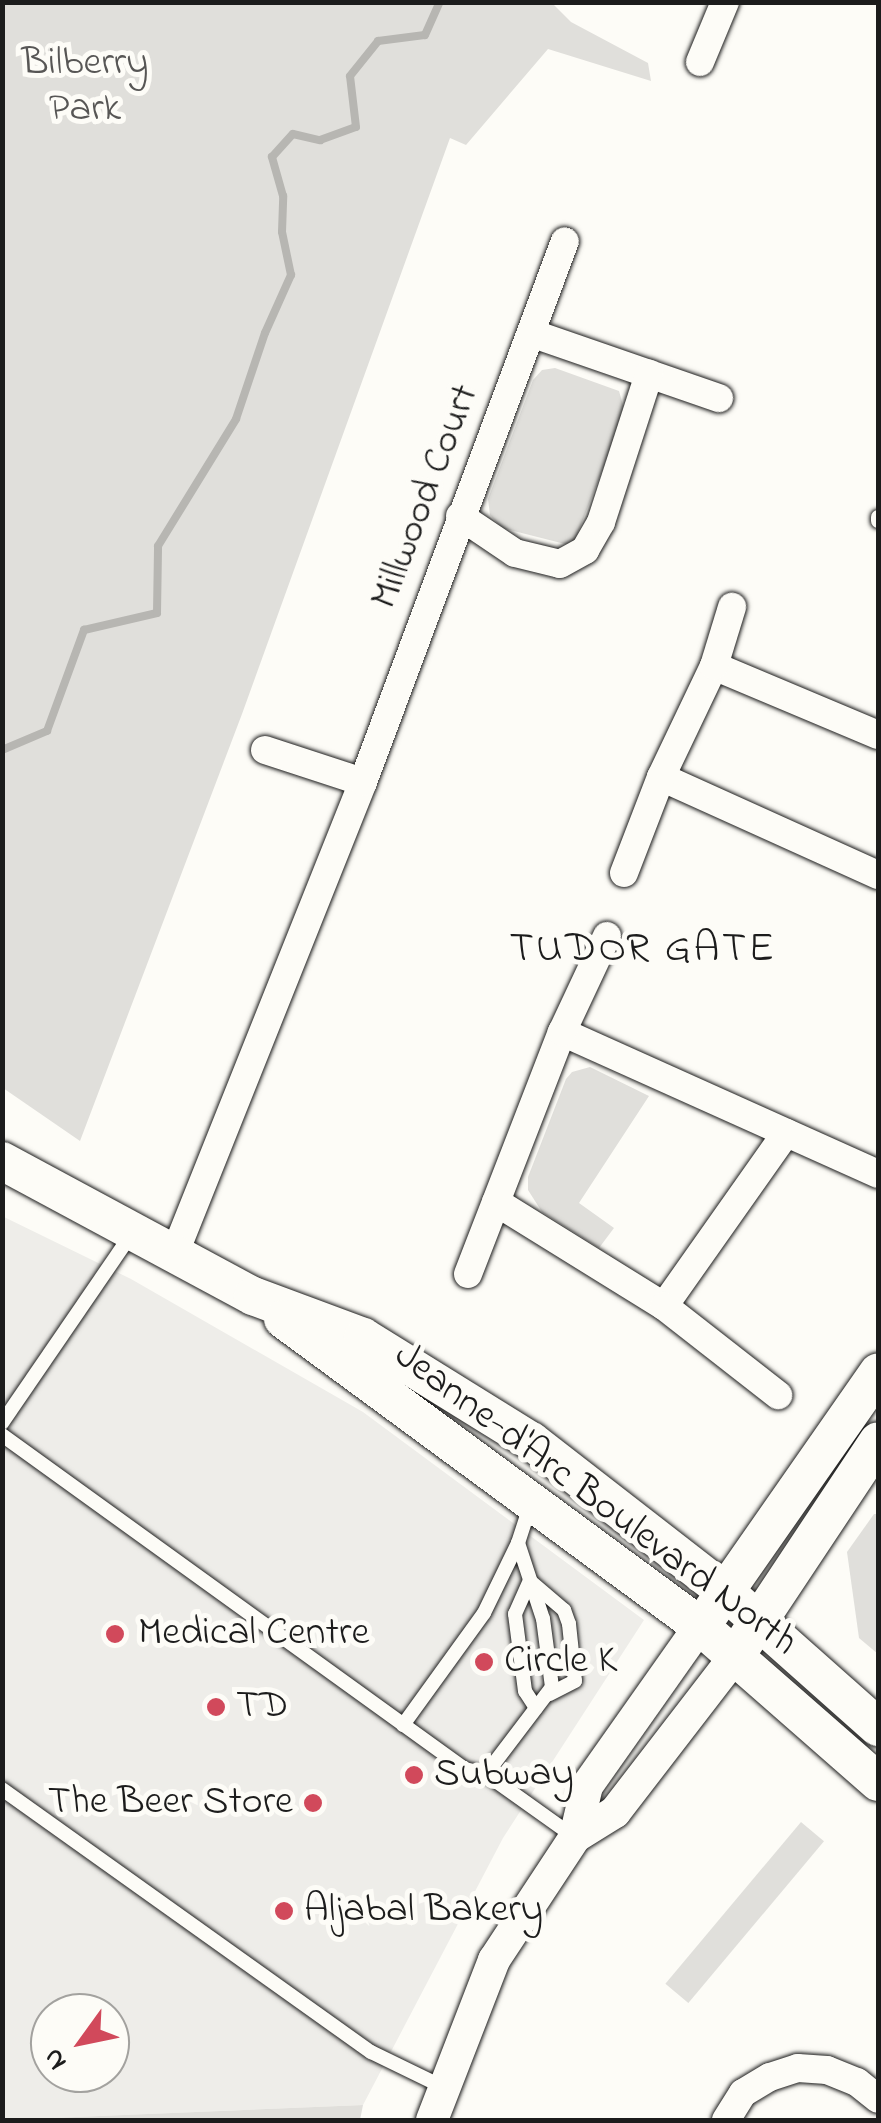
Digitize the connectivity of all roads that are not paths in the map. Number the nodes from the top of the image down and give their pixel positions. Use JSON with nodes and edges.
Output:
{"nodes":[{"id":1,"x":725,"y":2,"type":"edge"},
{"id":2,"x":700,"y":62,"type":"dead end"},
{"id":3,"x":565,"y":241,"type":"dead end"},
{"id":4,"x":531,"y":333,"type":"junction"},
{"id":5,"x":648,"y":374,"type":"junction"},
{"id":6,"x":719,"y":398,"type":"dead end"},
{"id":7,"x":460,"y":516,"type":"junction"},
{"id":8,"x":732,"y":607,"type":"dead end"},
{"id":9,"x":714,"y":666,"type":"junction"},
{"id":10,"x":878,"y":735,"type":"edge"},
{"id":11,"x":265,"y":750,"type":"dead end"},
{"id":12,"x":661,"y":777,"type":"junction"},
{"id":13,"x":363,"y":782,"type":"junction"},
{"id":14,"x":624,"y":873,"type":"dead end"},
{"id":15,"x":878,"y":875,"type":"edge"},
{"id":16,"x":607,"y":936,"type":"dead end"},
{"id":17,"x":562,"y":1032,"type":"junction"},
{"id":18,"x":786,"y":1132,"type":"junction"},
{"id":19,"x":2,"y":1161,"type":"edge"},
{"id":20,"x":878,"y":1174,"type":"edge"},
{"id":21,"x":496,"y":1202,"type":"junction"},
{"id":22,"x":132,"y":1232,"type":"junction"},
{"id":23,"x":174,"y":1255,"type":"junction"},
{"id":24,"x":468,"y":1274,"type":"dead end"},
{"id":25,"x":253,"y":1296,"type":"junction"},
{"id":26,"x":664,"y":1306,"type":"junction"},
{"id":27,"x":878,"y":1373,"type":"edge"},
{"id":28,"x":778,"y":1395,"type":"dead end"},
{"id":29,"x":2,"y":1423,"type":"edge"},
{"id":30,"x":2,"y":1435,"type":"edge"},
{"id":31,"x":878,"y":1441,"type":"edge"},
{"id":32,"x":532,"y":1501,"type":"junction"},
{"id":33,"x":518,"y":1543,"type":"junction"},
{"id":34,"x":530,"y":1581,"type":"junction"},
{"id":35,"x":727,"y":1593,"type":"junction"},
{"id":36,"x":758,"y":1621,"type":"junction"},
{"id":37,"x":700,"y":1626,"type":"junction"},
{"id":38,"x":735,"y":1656,"type":"junction"},
{"id":39,"x":546,"y":1695,"type":"junction"},
{"id":40,"x":536,"y":1708,"type":"junction"},
{"id":41,"x":403,"y":1725,"type":"junction"},
{"id":42,"x":878,"y":1726,"type":"edge"},
{"id":43,"x":486,"y":1774,"type":"junction"},
{"id":44,"x":878,"y":1782,"type":"edge"},
{"id":45,"x":2,"y":1789,"type":"edge"},
{"id":46,"x":575,"y":1837,"type":"junction"},
{"id":47,"x":443,"y":2086,"type":"junction"},
{"id":48,"x":878,"y":2100,"type":"edge"},
{"id":49,"x":432,"y":2120,"type":"edge"},
{"id":50,"x":726,"y":2120,"type":"edge"}],
"edges":[{"from":1,"to":2,"type":"street"},
{"from":3,"to":4,"type":"street","name":"Millwood Court"},
{"from":4,"to":5,"type":"street"},
{"from":4,"to":7,"type":"street","name":"Millwood Court"},
{"from":5,"to":6,"type":"street"},
{"from":5,"to":7,"type":"street"},
{"from":7,"to":13,"type":"street","name":"Millwood Court"},
{"from":8,"to":9,"type":"street"},
{"from":9,"to":10,"type":"street"},
{"from":9,"to":12,"type":"street"},
{"from":11,"to":13,"type":"street"},
{"from":12,"to":14,"type":"street"},
{"from":12,"to":15,"type":"street"},
{"from":13,"to":23,"type":"street","name":"Millwood Court"},
{"from":16,"to":17,"type":"street"},
{"from":17,"to":18,"type":"street"},
{"from":17,"to":21,"type":"street"},
{"from":18,"to":20,"type":"street"},
{"from":18,"to":26,"type":"street"},
{"from":19,"to":22,"type":"main road","name":"Jeanne-d'Arc Boulevard North"},
{"from":21,"to":24,"type":"street"},
{"from":21,"to":26,"type":"street"},
{"from":22,"to":23,"type":"main road","name":"Jeanne-d'Arc Boulevard North"},
{"from":22,"to":29,"type":"lane"},
{"from":23,"to":25,"type":"main road","name":"Jeanne-d'Arc Boulevard North"},
{"from":25,"to":32,"type":"main road","name":"Jeanne-d'Arc Boulevard North"},
{"from":25,"to":35,"type":"main road","name":"Jeanne-d'Arc Boulevard North"},
{"from":26,"to":28,"type":"street"},
{"from":27,"to":35,"type":"main road"},
{"from":30,"to":41,"type":"lane"},
{"from":31,"to":36,"type":"main road"},
{"from":32,"to":33,"type":"lane"},
{"from":32,"to":37,"type":"main road","name":"Jeanne-d'Arc Boulevard North"},
{"from":33,"to":34,"type":"lane"},
{"from":33,"to":41,"type":"lane"},
{"from":34,"to":39,"type":"lane"},
{"from":34,"to":39,"type":"lane"},
{"from":34,"to":40,"type":"lane"},
{"from":35,"to":36,"type":"main road","name":"Jeanne-d'Arc Boulevard North"},
{"from":35,"to":37,"type":"main road"},
{"from":36,"to":38,"type":"main road"},
{"from":36,"to":42,"type":"main road","name":"Jeanne-d'Arc Boulevard North"},
{"from":37,"to":38,"type":"main road","name":"Jeanne-d'Arc Boulevard North"},
{"from":37,"to":46,"type":"street"},
{"from":38,"to":44,"type":"main road","name":"Jeanne-d'Arc Boulevard North"},
{"from":38,"to":46,"type":"street"},
{"from":39,"to":40,"type":"lane"},
{"from":40,"to":43,"type":"lane"},
{"from":41,"to":43,"type":"lane"},
{"from":43,"to":46,"type":"lane"},
{"from":45,"to":47,"type":"lane"},
{"from":46,"to":47,"type":"street"},
{"from":47,"to":49,"type":"street"},
{"from":48,"to":50,"type":"street"}]}
